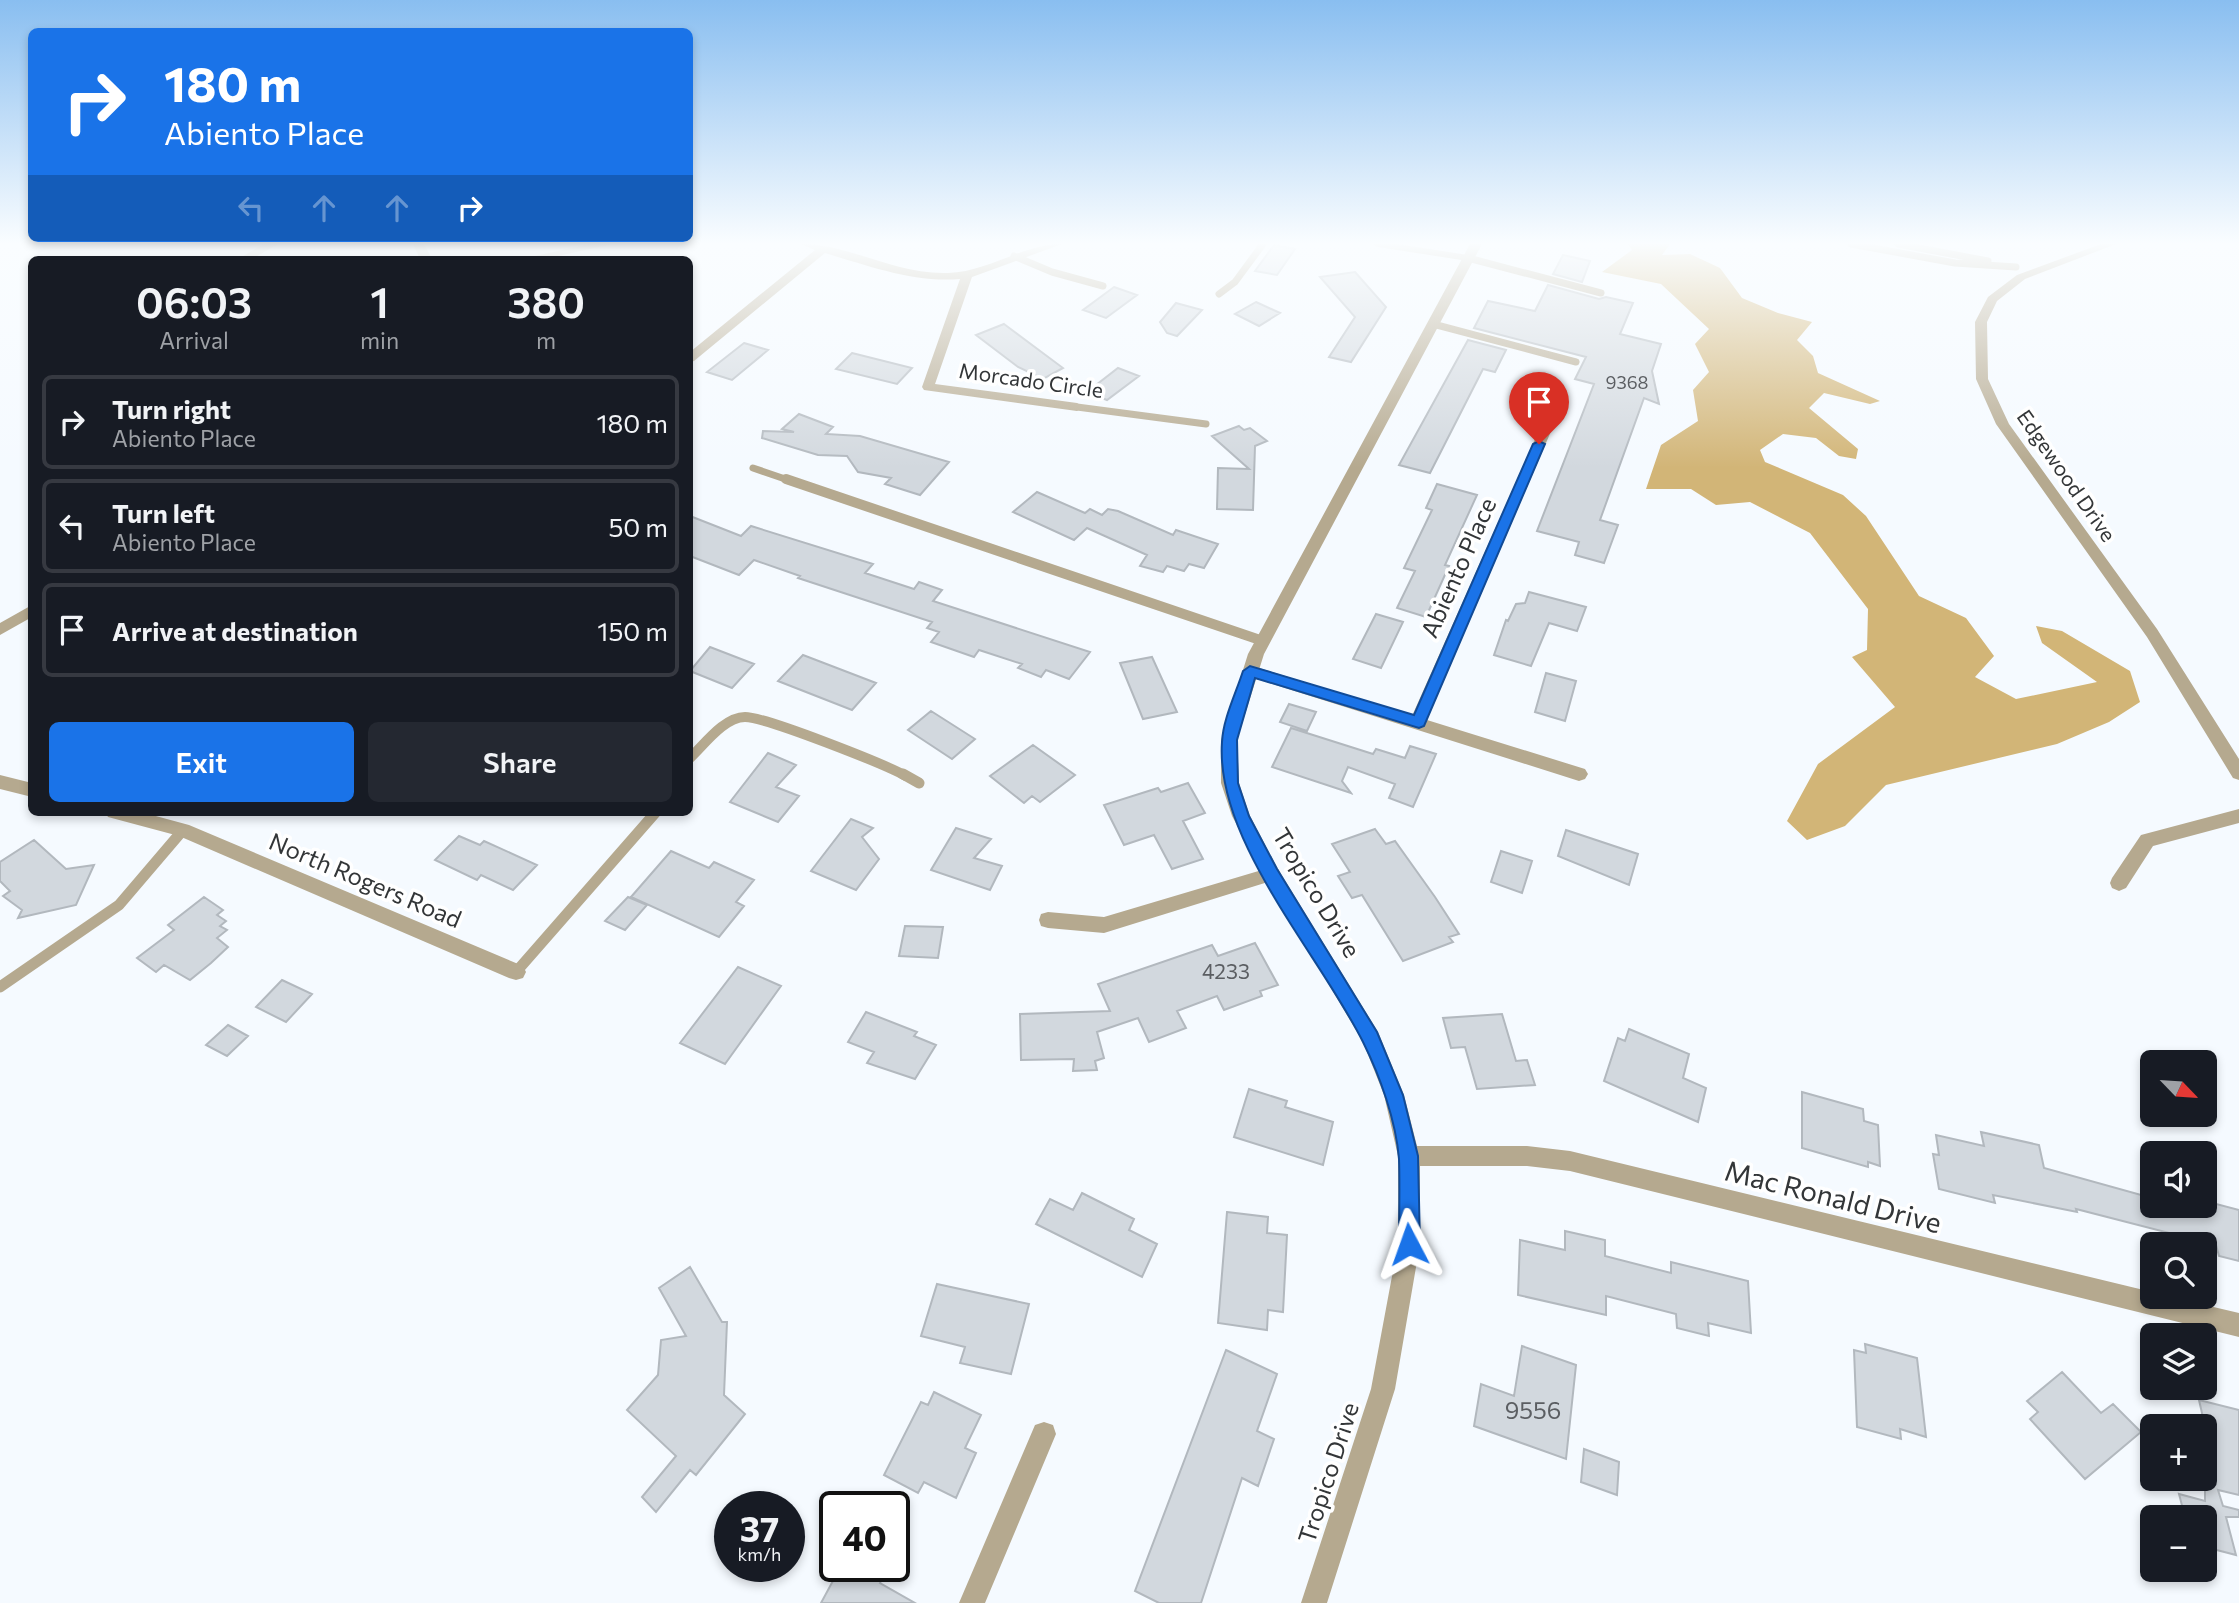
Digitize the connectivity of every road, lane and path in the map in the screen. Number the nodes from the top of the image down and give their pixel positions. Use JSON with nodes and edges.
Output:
{"nodes":[{"id":1,"x":738,"y":319,"type":"edge"},
{"id":2,"x":952,"y":319,"type":"edge"},
{"id":3,"x":1436,"y":319,"type":"edge"},
{"id":4,"x":1983,"y":319,"type":"edge"},
{"id":5,"x":1433,"y":324,"type":"junction"},
{"id":6,"x":693,"y":356,"type":"edge"},
{"id":7,"x":1576,"y":362,"type":"dead end"},
{"id":8,"x":1561,"y":394,"type":"dead end"},
{"id":9,"x":1077,"y":407,"type":"joint"},
{"id":10,"x":1206,"y":424,"type":"dead end"},
{"id":11,"x":753,"y":468,"type":"dead end"},
{"id":12,"x":28,"y":612,"type":"edge"},
{"id":13,"x":0,"y":630,"type":"edge"},
{"id":14,"x":1263,"y":641,"type":"junction"},
{"id":15,"x":1250,"y":671,"type":"junction"},
{"id":16,"x":1419,"y":722,"type":"junction"},
{"id":17,"x":693,"y":755,"type":"edge"},
{"id":18,"x":2239,"y":773,"type":"edge"},
{"id":19,"x":1579,"y":774,"type":"dead end"},
{"id":20,"x":0,"y":782,"type":"edge"},
{"id":21,"x":919,"y":783,"type":"dead end"},
{"id":22,"x":28,"y":789,"type":"edge"},
{"id":23,"x":129,"y":816,"type":"edge"},
{"id":24,"x":652,"y":816,"type":"edge"},
{"id":25,"x":2239,"y":816,"type":"edge"},
{"id":26,"x":183,"y":830,"type":"junction"},
{"id":27,"x":1272,"y":874,"type":"junction"},
{"id":28,"x":2119,"y":883,"type":"dead end"},
{"id":29,"x":1048,"y":920,"type":"dead end"},
{"id":30,"x":516,"y":972,"type":"joint"},
{"id":31,"x":0,"y":987,"type":"edge"},
{"id":32,"x":1409,"y":1156,"type":"junction"},
{"id":33,"x":2239,"y":1325,"type":"edge"},
{"id":34,"x":1044,"y":1434,"type":"dead end"},
{"id":35,"x":972,"y":1603,"type":"edge"},
{"id":36,"x":1314,"y":1603,"type":"edge"}],
"edges":[{"from":1,"to":6,"type":"street"},
{"from":2,"to":9,"type":"street","name":"Morcado Circle"},
{"from":3,"to":5,"type":"street","name":"Tropico Drive"},
{"from":4,"to":18,"type":"street","name":"Edgewood Drive"},
{"from":5,"to":7,"type":"lane"},
{"from":5,"to":14,"type":"street","name":"Tropico Drive"},
{"from":8,"to":16,"type":"street","name":"Abiento Place"},
{"from":9,"to":10,"type":"lane","name":"Morcado Circle"},
{"from":11,"to":14,"type":"lane"},
{"from":12,"to":13,"type":"street"},
{"from":14,"to":15,"type":"street","name":"Tropico Drive"},
{"from":15,"to":16,"type":"street"},
{"from":15,"to":27,"type":"street","name":"Tropico Drive"},
{"from":16,"to":19,"type":"street"},
{"from":17,"to":21,"type":"lane"},
{"from":20,"to":22,"type":"street"},
{"from":23,"to":26,"type":"street","name":"North Rogers Road"},
{"from":24,"to":30,"type":"lane"},
{"from":25,"to":28,"type":"street"},
{"from":26,"to":30,"type":"street","name":"North Rogers Road"},
{"from":26,"to":31,"type":"lane"},
{"from":27,"to":29,"type":"street"},
{"from":27,"to":32,"type":"street","name":"Tropico Drive"},
{"from":32,"to":33,"type":"street","name":"Mac Ronald Drive"},
{"from":32,"to":36,"type":"street","name":"Tropico Drive"},
{"from":34,"to":35,"type":"street"}]}
